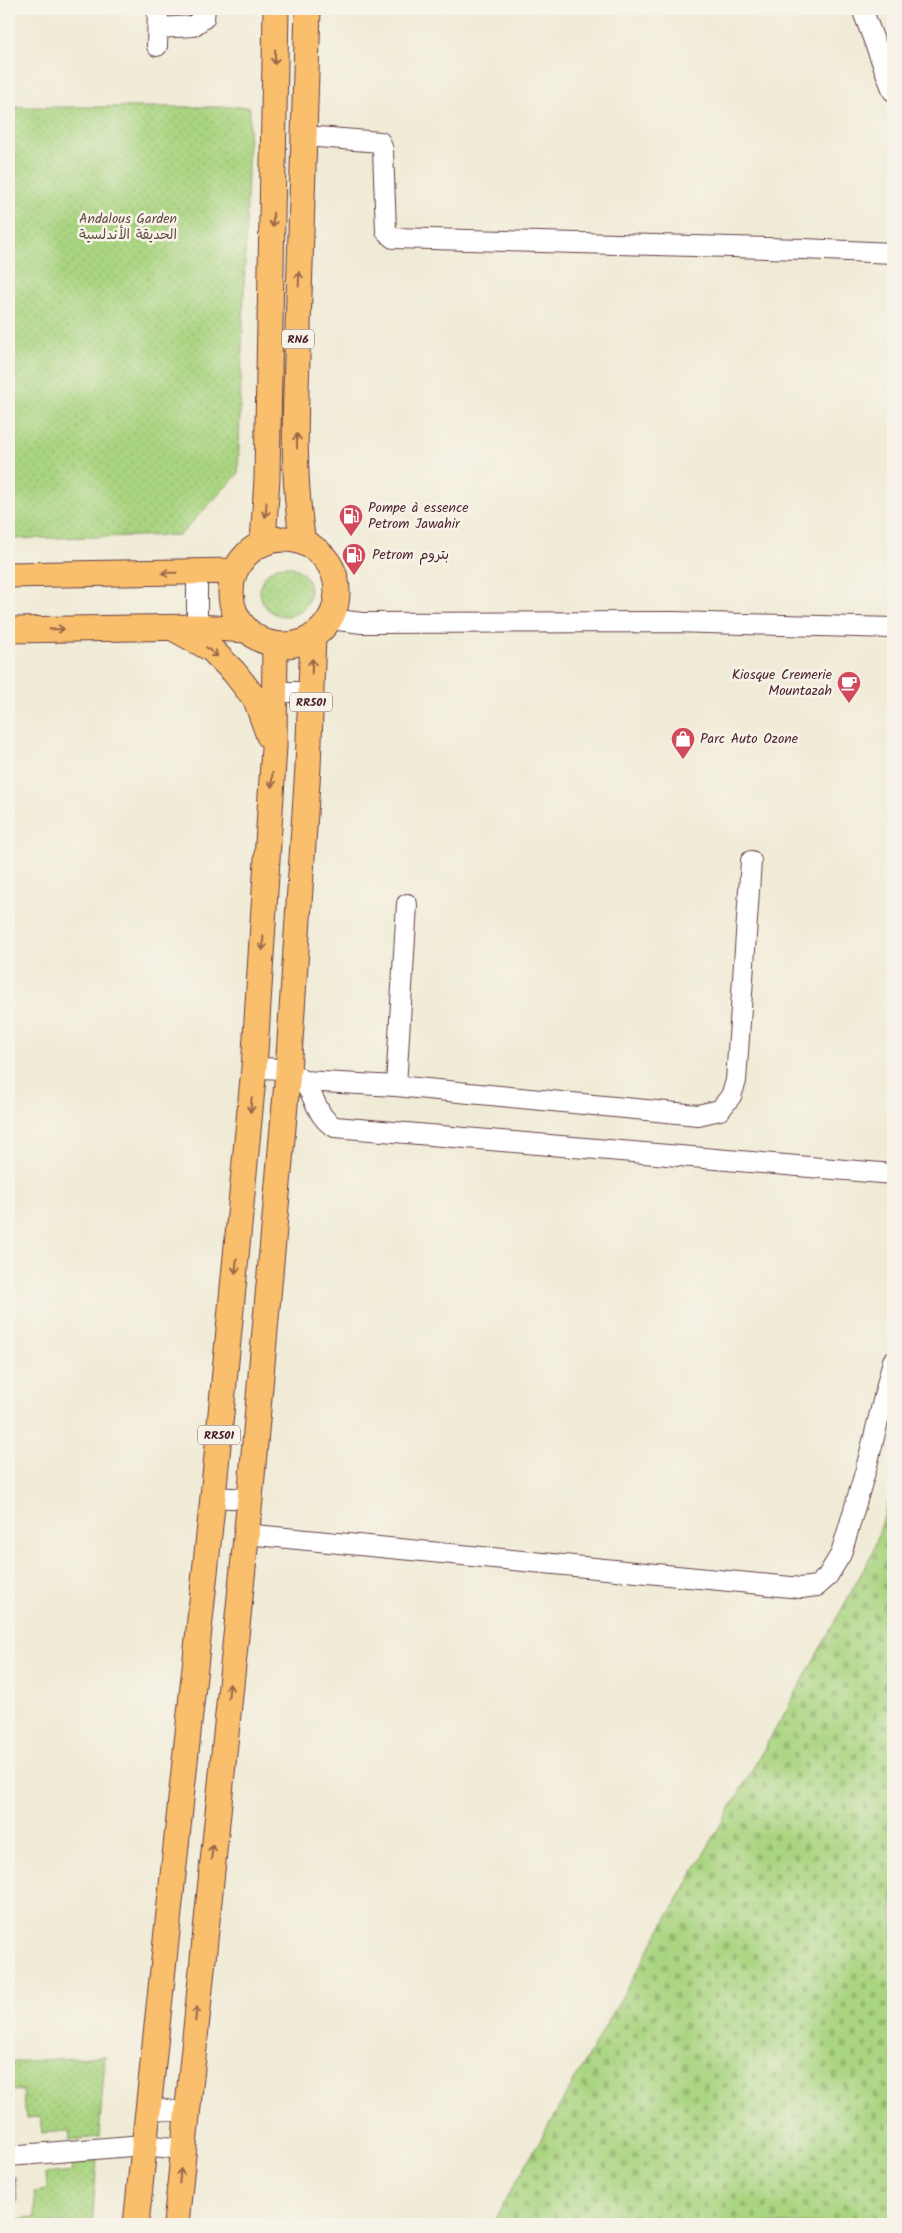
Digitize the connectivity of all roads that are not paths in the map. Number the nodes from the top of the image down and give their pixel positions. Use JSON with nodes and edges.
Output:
{"nodes":[{"id":1,"x":205,"y":9,"type":"edge"},
{"id":2,"x":276,"y":9,"type":"edge"},
{"id":3,"x":308,"y":9,"type":"edge"},
{"id":4,"x":864,"y":14,"type":"dead end"},
{"id":5,"x":158,"y":28,"type":"edge"},
{"id":6,"x":893,"y":91,"type":"edge"},
{"id":7,"x":305,"y":136,"type":"junction"},
{"id":8,"x":893,"y":253,"type":"edge"},
{"id":9,"x":267,"y":478,"type":"junction"},
{"id":10,"x":296,"y":479,"type":"junction"},
{"id":11,"x":303,"y":542,"type":"junction"},
{"id":12,"x":263,"y":543,"type":"junction"},
{"id":13,"x":235,"y":571,"type":"junction"},
{"id":14,"x":197,"y":573,"type":"junction"},
{"id":15,"x":9,"y":575,"type":"edge"},
{"id":16,"x":170,"y":627,"type":"junction"},
{"id":17,"x":197,"y":627,"type":"junction"},
{"id":18,"x":322,"y":627,"type":"junction"},
{"id":19,"x":893,"y":628,"type":"edge"},
{"id":20,"x":9,"y":630,"type":"edge"},
{"id":21,"x":247,"y":630,"type":"junction"},
{"id":22,"x":275,"y":644,"type":"junction"},
{"id":23,"x":275,"y":692,"type":"junction"},
{"id":24,"x":311,"y":692,"type":"junction"},
{"id":25,"x":274,"y":747,"type":"junction"},
{"id":26,"x":751,"y":860,"type":"dead end"},
{"id":27,"x":407,"y":904,"type":"dead end"},
{"id":28,"x":254,"y":1068,"type":"junction"},
{"id":29,"x":296,"y":1076,"type":"junction"},
{"id":30,"x":396,"y":1086,"type":"junction"},
{"id":31,"x":893,"y":1174,"type":"edge"},
{"id":32,"x":893,"y":1362,"type":"edge"},
{"id":33,"x":214,"y":1497,"type":"junction"},
{"id":34,"x":250,"y":1499,"type":"junction"},
{"id":35,"x":245,"y":1534,"type":"junction"},
{"id":36,"x":240,"y":1585,"type":"junction"},
{"id":37,"x":204,"y":1588,"type":"junction"},
{"id":38,"x":148,"y":2107,"type":"junction"},
{"id":39,"x":186,"y":2113,"type":"junction"},
{"id":40,"x":143,"y":2145,"type":"junction"},
{"id":41,"x":182,"y":2149,"type":"junction"},
{"id":42,"x":9,"y":2156,"type":"edge"},
{"id":43,"x":136,"y":2224,"type":"edge"},
{"id":44,"x":176,"y":2224,"type":"edge"}],
"edges":[{"from":1,"to":5,"type":"street"},
{"from":2,"to":9,"type":"main road","number":"RN6","one_way":true},
{"from":3,"to":7,"type":"main road","number":"RN6"},
{"from":4,"to":6,"type":"street"},
{"from":7,"to":8,"type":"street"},
{"from":10,"to":7,"type":"main road","number":"RN6","one_way":true},
{"from":9,"to":10,"type":"street"},
{"from":9,"to":12,"type":"main road","number":"RN6","one_way":true},
{"from":10,"to":11,"type":"main road","number":"RN6"},
{"from":11,"to":12,"type":"main road"},
{"from":11,"to":18,"type":"main road"},
{"from":12,"to":13,"type":"main road"},
{"from":13,"to":14,"type":"main road"},
{"from":13,"to":21,"type":"main road"},
{"from":14,"to":15,"type":"main road","one_way":true},
{"from":14,"to":17,"type":"street"},
{"from":16,"to":17,"type":"main road"},
{"from":20,"to":16,"type":"main road","one_way":true},
{"from":16,"to":25,"type":"main road","one_way":true},
{"from":17,"to":21,"type":"main road"},
{"from":18,"to":19,"type":"street"},
{"from":18,"to":22,"type":"main road"},
{"from":24,"to":18,"type":"main road","number":"RR501","one_way":true},
{"from":21,"to":22,"type":"main road"},
{"from":22,"to":23,"type":"main road","number":"RR501"},
{"from":23,"to":24,"type":"street"},
{"from":23,"to":25,"type":"main road","number":"RR501"},
{"from":24,"to":29,"type":"main road","number":"RR501"},
{"from":25,"to":28,"type":"main road","number":"RR501","one_way":true},
{"from":26,"to":30,"type":"street"},
{"from":27,"to":30,"type":"street"},
{"from":28,"to":29,"type":"street"},
{"from":28,"to":33,"type":"main road","number":"RR501","one_way":true},
{"from":29,"to":30,"type":"street"},
{"from":29,"to":31,"type":"street"},
{"from":29,"to":34,"type":"main road","number":"RR501"},
{"from":32,"to":35,"type":"street"},
{"from":33,"to":34,"type":"street"},
{"from":33,"to":37,"type":"main road","number":"RR501"},
{"from":34,"to":35,"type":"main road","number":"RR501"},
{"from":35,"to":36,"type":"main road","number":"RR501"},
{"from":36,"to":37,"type":"main road"},
{"from":39,"to":36,"type":"main road","number":"RR501","one_way":true},
{"from":37,"to":38,"type":"main road","number":"RR501"},
{"from":38,"to":39,"type":"street"},
{"from":38,"to":40,"type":"main road","number":"RR501"},
{"from":39,"to":41,"type":"main road","number":"RR501"},
{"from":40,"to":41,"type":"street"},
{"from":40,"to":42,"type":"street"},
{"from":40,"to":43,"type":"main road","number":"RR501"},
{"from":44,"to":41,"type":"main road","number":"RR501","one_way":true}]}
